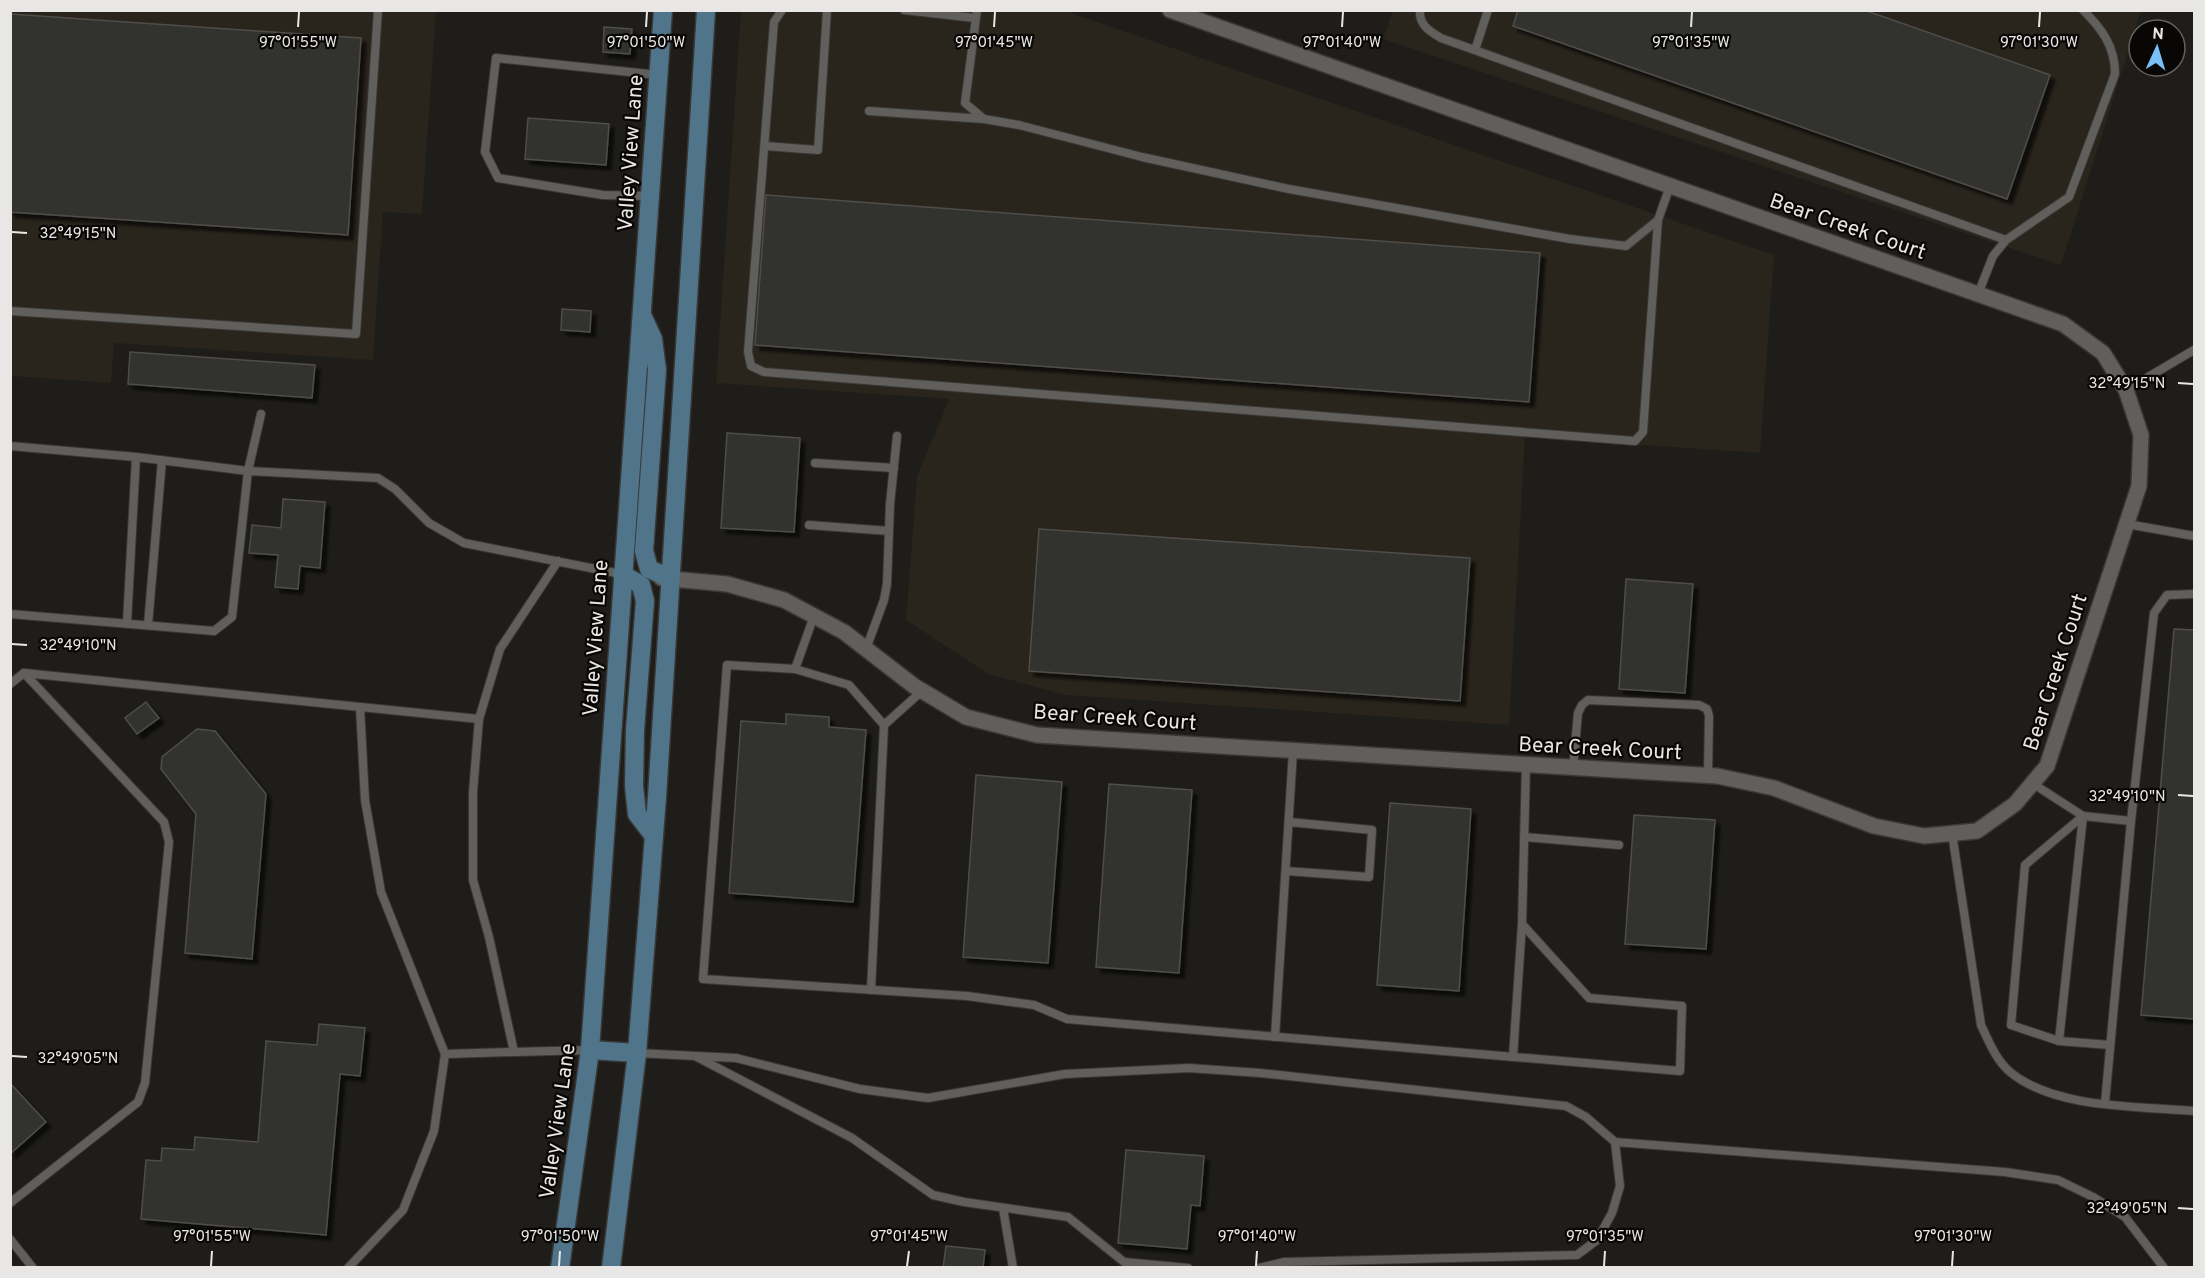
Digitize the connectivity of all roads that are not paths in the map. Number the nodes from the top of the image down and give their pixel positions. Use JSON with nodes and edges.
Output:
{"nodes":[{"id":1,"x":378,"y":10,"type":"edge"},
{"id":2,"x":663,"y":10,"type":"edge"},
{"id":3,"x":782,"y":10,"type":"edge"},
{"id":4,"x":827,"y":10,"type":"edge"},
{"id":5,"x":904,"y":10,"type":"edge"},
{"id":6,"x":1170,"y":10,"type":"edge"},
{"id":7,"x":1420,"y":10,"type":"edge"},
{"id":8,"x":1488,"y":10,"type":"edge"},
{"id":9,"x":2083,"y":10,"type":"edge"},
{"id":10,"x":707,"y":11,"type":"edge"},
{"id":11,"x":976,"y":14,"type":"edge"},
{"id":12,"x":1475,"y":50,"type":"junction"},
{"id":13,"x":658,"y":75,"type":"junction"},
{"id":14,"x":869,"y":111,"type":"dead end"},
{"id":15,"x":984,"y":119,"type":"junction"},
{"id":16,"x":765,"y":146,"type":"junction"},
{"id":17,"x":1670,"y":186,"type":"junction"},
{"id":18,"x":649,"y":196,"type":"junction"},
{"id":19,"x":1658,"y":220,"type":"junction"},
{"id":20,"x":2006,"y":240,"type":"junction"},
{"id":21,"x":1978,"y":294,"type":"junction"},
{"id":22,"x":10,"y":311,"type":"edge"},
{"id":23,"x":641,"y":313,"type":"junction"},
{"id":24,"x":2194,"y":350,"type":"edge"},
{"id":25,"x":2126,"y":390,"type":"junction"},
{"id":26,"x":261,"y":414,"type":"dead end"},
{"id":27,"x":897,"y":436,"type":"dead end"},
{"id":28,"x":10,"y":446,"type":"edge"},
{"id":29,"x":136,"y":457,"type":"junction"},
{"id":30,"x":162,"y":460,"type":"junction"},
{"id":31,"x":815,"y":463,"type":"dead end"},
{"id":32,"x":894,"y":468,"type":"junction"},
{"id":33,"x":248,"y":471,"type":"junction"},
{"id":34,"x":2127,"y":524,"type":"junction"},
{"id":35,"x":809,"y":525,"type":"dead end"},
{"id":36,"x":889,"y":531,"type":"junction"},
{"id":37,"x":2194,"y":536,"type":"edge"},
{"id":38,"x":558,"y":561,"type":"junction"},
{"id":39,"x":622,"y":574,"type":"junction"},
{"id":40,"x":670,"y":579,"type":"junction"},
{"id":41,"x":2194,"y":594,"type":"edge"},
{"id":42,"x":10,"y":614,"type":"edge"},
{"id":43,"x":814,"y":616,"type":"junction"},
{"id":44,"x":127,"y":623,"type":"junction"},
{"id":45,"x":148,"y":625,"type":"junction"},
{"id":46,"x":866,"y":649,"type":"junction"},
{"id":47,"x":795,"y":669,"type":"junction"},
{"id":48,"x":24,"y":673,"type":"junction"},
{"id":49,"x":10,"y":684,"type":"edge"},
{"id":50,"x":922,"y":692,"type":"junction"},
{"id":51,"x":360,"y":707,"type":"junction"},
{"id":52,"x":479,"y":719,"type":"junction"},
{"id":53,"x":884,"y":725,"type":"junction"},
{"id":54,"x":1293,"y":751,"type":"junction"},
{"id":55,"x":1526,"y":765,"type":"junction"},
{"id":56,"x":1573,"y":768,"type":"junction"},
{"id":57,"x":1708,"y":776,"type":"junction"},
{"id":58,"x":2032,"y":783,"type":"junction"},
{"id":59,"x":2083,"y":816,"type":"junction"},
{"id":60,"x":2131,"y":821,"type":"junction"},
{"id":61,"x":1289,"y":822,"type":"junction"},
{"id":62,"x":1952,"y":833,"type":"junction"},
{"id":63,"x":654,"y":836,"type":"junction"},
{"id":64,"x":1524,"y":837,"type":"junction"},
{"id":65,"x":1619,"y":845,"type":"dead end"},
{"id":66,"x":1286,"y":871,"type":"junction"},
{"id":67,"x":1522,"y":924,"type":"junction"},
{"id":68,"x":870,"y":990,"type":"junction"},
{"id":69,"x":1275,"y":1036,"type":"junction"},
{"id":70,"x":2059,"y":1041,"type":"junction"},
{"id":71,"x":2110,"y":1045,"type":"junction"},
{"id":72,"x":590,"y":1050,"type":"junction"},
{"id":73,"x":514,"y":1052,"type":"junction"},
{"id":74,"x":638,"y":1053,"type":"junction"},
{"id":75,"x":445,"y":1054,"type":"junction"},
{"id":76,"x":692,"y":1054,"type":"junction"},
{"id":77,"x":1513,"y":1057,"type":"junction"},
{"id":78,"x":2105,"y":1103,"type":"junction"},
{"id":79,"x":2194,"y":1111,"type":"edge"},
{"id":80,"x":1615,"y":1142,"type":"junction"},
{"id":81,"x":10,"y":1203,"type":"edge"},
{"id":82,"x":1003,"y":1208,"type":"junction"},
{"id":83,"x":10,"y":1239,"type":"edge"},
{"id":84,"x":33,"y":1268,"type":"edge"},
{"id":85,"x":348,"y":1268,"type":"edge"},
{"id":86,"x":560,"y":1268,"type":"edge"},
{"id":87,"x":611,"y":1268,"type":"edge"},
{"id":88,"x":1013,"y":1268,"type":"edge"},
{"id":89,"x":1188,"y":1268,"type":"edge"},
{"id":90,"x":1259,"y":1268,"type":"edge"},
{"id":91,"x":2164,"y":1268,"type":"edge"}],
"edges":[{"from":1,"to":22,"type":"lane"},
{"from":2,"to":13,"type":"main road","name":"Valley View Lane"},
{"from":3,"to":16,"type":"lane"},
{"from":4,"to":16,"type":"lane"},
{"from":5,"to":11,"type":"lane"},
{"from":6,"to":17,"type":"street","name":"Bear Creek Court"},
{"from":7,"to":12,"type":"lane"},
{"from":8,"to":12,"type":"lane"},
{"from":9,"to":20,"type":"lane"},
{"from":10,"to":40,"type":"main road"},
{"from":11,"to":15,"type":"lane"},
{"from":12,"to":20,"type":"lane"},
{"from":13,"to":18,"type":"main road","name":"Valley View Lane"},
{"from":13,"to":18,"type":"lane"},
{"from":14,"to":15,"type":"lane"},
{"from":15,"to":19,"type":"lane"},
{"from":16,"to":19,"type":"lane"},
{"from":17,"to":19,"type":"lane"},
{"from":17,"to":21,"type":"street","name":"Bear Creek Court"},
{"from":18,"to":23,"type":"main road","name":"Valley View Lane"},
{"from":20,"to":21,"type":"lane"},
{"from":21,"to":25,"type":"street","name":"Bear Creek Court"},
{"from":23,"to":39,"type":"main road","name":"Valley View Lane"},
{"from":23,"to":40,"type":"main road"},
{"from":24,"to":25,"type":"lane"},
{"from":25,"to":34,"type":"street","name":"Bear Creek Court"},
{"from":26,"to":33,"type":"lane"},
{"from":27,"to":32,"type":"lane"},
{"from":28,"to":29,"type":"lane"},
{"from":29,"to":30,"type":"lane"},
{"from":29,"to":44,"type":"lane"},
{"from":30,"to":33,"type":"lane"},
{"from":30,"to":45,"type":"lane"},
{"from":31,"to":32,"type":"lane"},
{"from":32,"to":36,"type":"lane"},
{"from":33,"to":38,"type":"lane"},
{"from":33,"to":45,"type":"lane"},
{"from":34,"to":37,"type":"lane"},
{"from":34,"to":58,"type":"street","name":"Bear Creek Court"},
{"from":35,"to":36,"type":"lane"},
{"from":36,"to":46,"type":"lane"},
{"from":38,"to":39,"type":"lane"},
{"from":38,"to":52,"type":"lane"},
{"from":39,"to":40,"type":"street","name":"Bear Creek Court"},
{"from":39,"to":63,"type":"main road"},
{"from":39,"to":72,"type":"main road","name":"Valley View Lane"},
{"from":40,"to":43,"type":"street","name":"Bear Creek Court"},
{"from":40,"to":63,"type":"main road"},
{"from":41,"to":60,"type":"lane"},
{"from":42,"to":44,"type":"lane"},
{"from":43,"to":46,"type":"street","name":"Bear Creek Court"},
{"from":43,"to":47,"type":"lane"},
{"from":44,"to":45,"type":"lane"},
{"from":46,"to":50,"type":"street","name":"Bear Creek Court"},
{"from":47,"to":53,"type":"lane"},
{"from":47,"to":68,"type":"lane"},
{"from":48,"to":49,"type":"lane"},
{"from":48,"to":51,"type":"lane"},
{"from":48,"to":81,"type":"lane"},
{"from":50,"to":53,"type":"lane"},
{"from":50,"to":54,"type":"street","name":"Bear Creek Court"},
{"from":51,"to":52,"type":"lane"},
{"from":51,"to":75,"type":"lane"},
{"from":52,"to":73,"type":"lane"},
{"from":53,"to":68,"type":"lane"},
{"from":54,"to":55,"type":"street","name":"Bear Creek Court"},
{"from":54,"to":61,"type":"lane"},
{"from":55,"to":56,"type":"street","name":"Bear Creek Court"},
{"from":55,"to":64,"type":"lane"},
{"from":56,"to":57,"type":"street","name":"Bear Creek Court"},
{"from":56,"to":57,"type":"lane"},
{"from":57,"to":62,"type":"street","name":"Bear Creek Court"},
{"from":58,"to":59,"type":"lane"},
{"from":58,"to":62,"type":"street","name":"Bear Creek Court"},
{"from":59,"to":60,"type":"lane"},
{"from":59,"to":70,"type":"lane"},
{"from":59,"to":70,"type":"lane"},
{"from":60,"to":71,"type":"lane"},
{"from":61,"to":66,"type":"lane"},
{"from":61,"to":66,"type":"lane"},
{"from":62,"to":78,"type":"lane"},
{"from":63,"to":74,"type":"main road"},
{"from":64,"to":65,"type":"lane"},
{"from":64,"to":67,"type":"lane"},
{"from":66,"to":69,"type":"lane"},
{"from":67,"to":77,"type":"lane"},
{"from":67,"to":77,"type":"lane"},
{"from":68,"to":69,"type":"lane"},
{"from":69,"to":77,"type":"lane"},
{"from":70,"to":71,"type":"lane"},
{"from":71,"to":78,"type":"lane"},
{"from":72,"to":73,"type":"lane"},
{"from":72,"to":74,"type":"main road"},
{"from":72,"to":86,"type":"main road","name":"Valley View Lane"},
{"from":73,"to":75,"type":"lane"},
{"from":74,"to":76,"type":"lane"},
{"from":74,"to":87,"type":"main road"},
{"from":75,"to":85,"type":"lane"},
{"from":76,"to":80,"type":"lane"},
{"from":76,"to":82,"type":"lane"},
{"from":78,"to":79,"type":"lane"},
{"from":80,"to":90,"type":"lane"},
{"from":80,"to":91,"type":"lane"},
{"from":82,"to":88,"type":"lane"},
{"from":82,"to":89,"type":"lane"},
{"from":83,"to":84,"type":"lane"}]}
